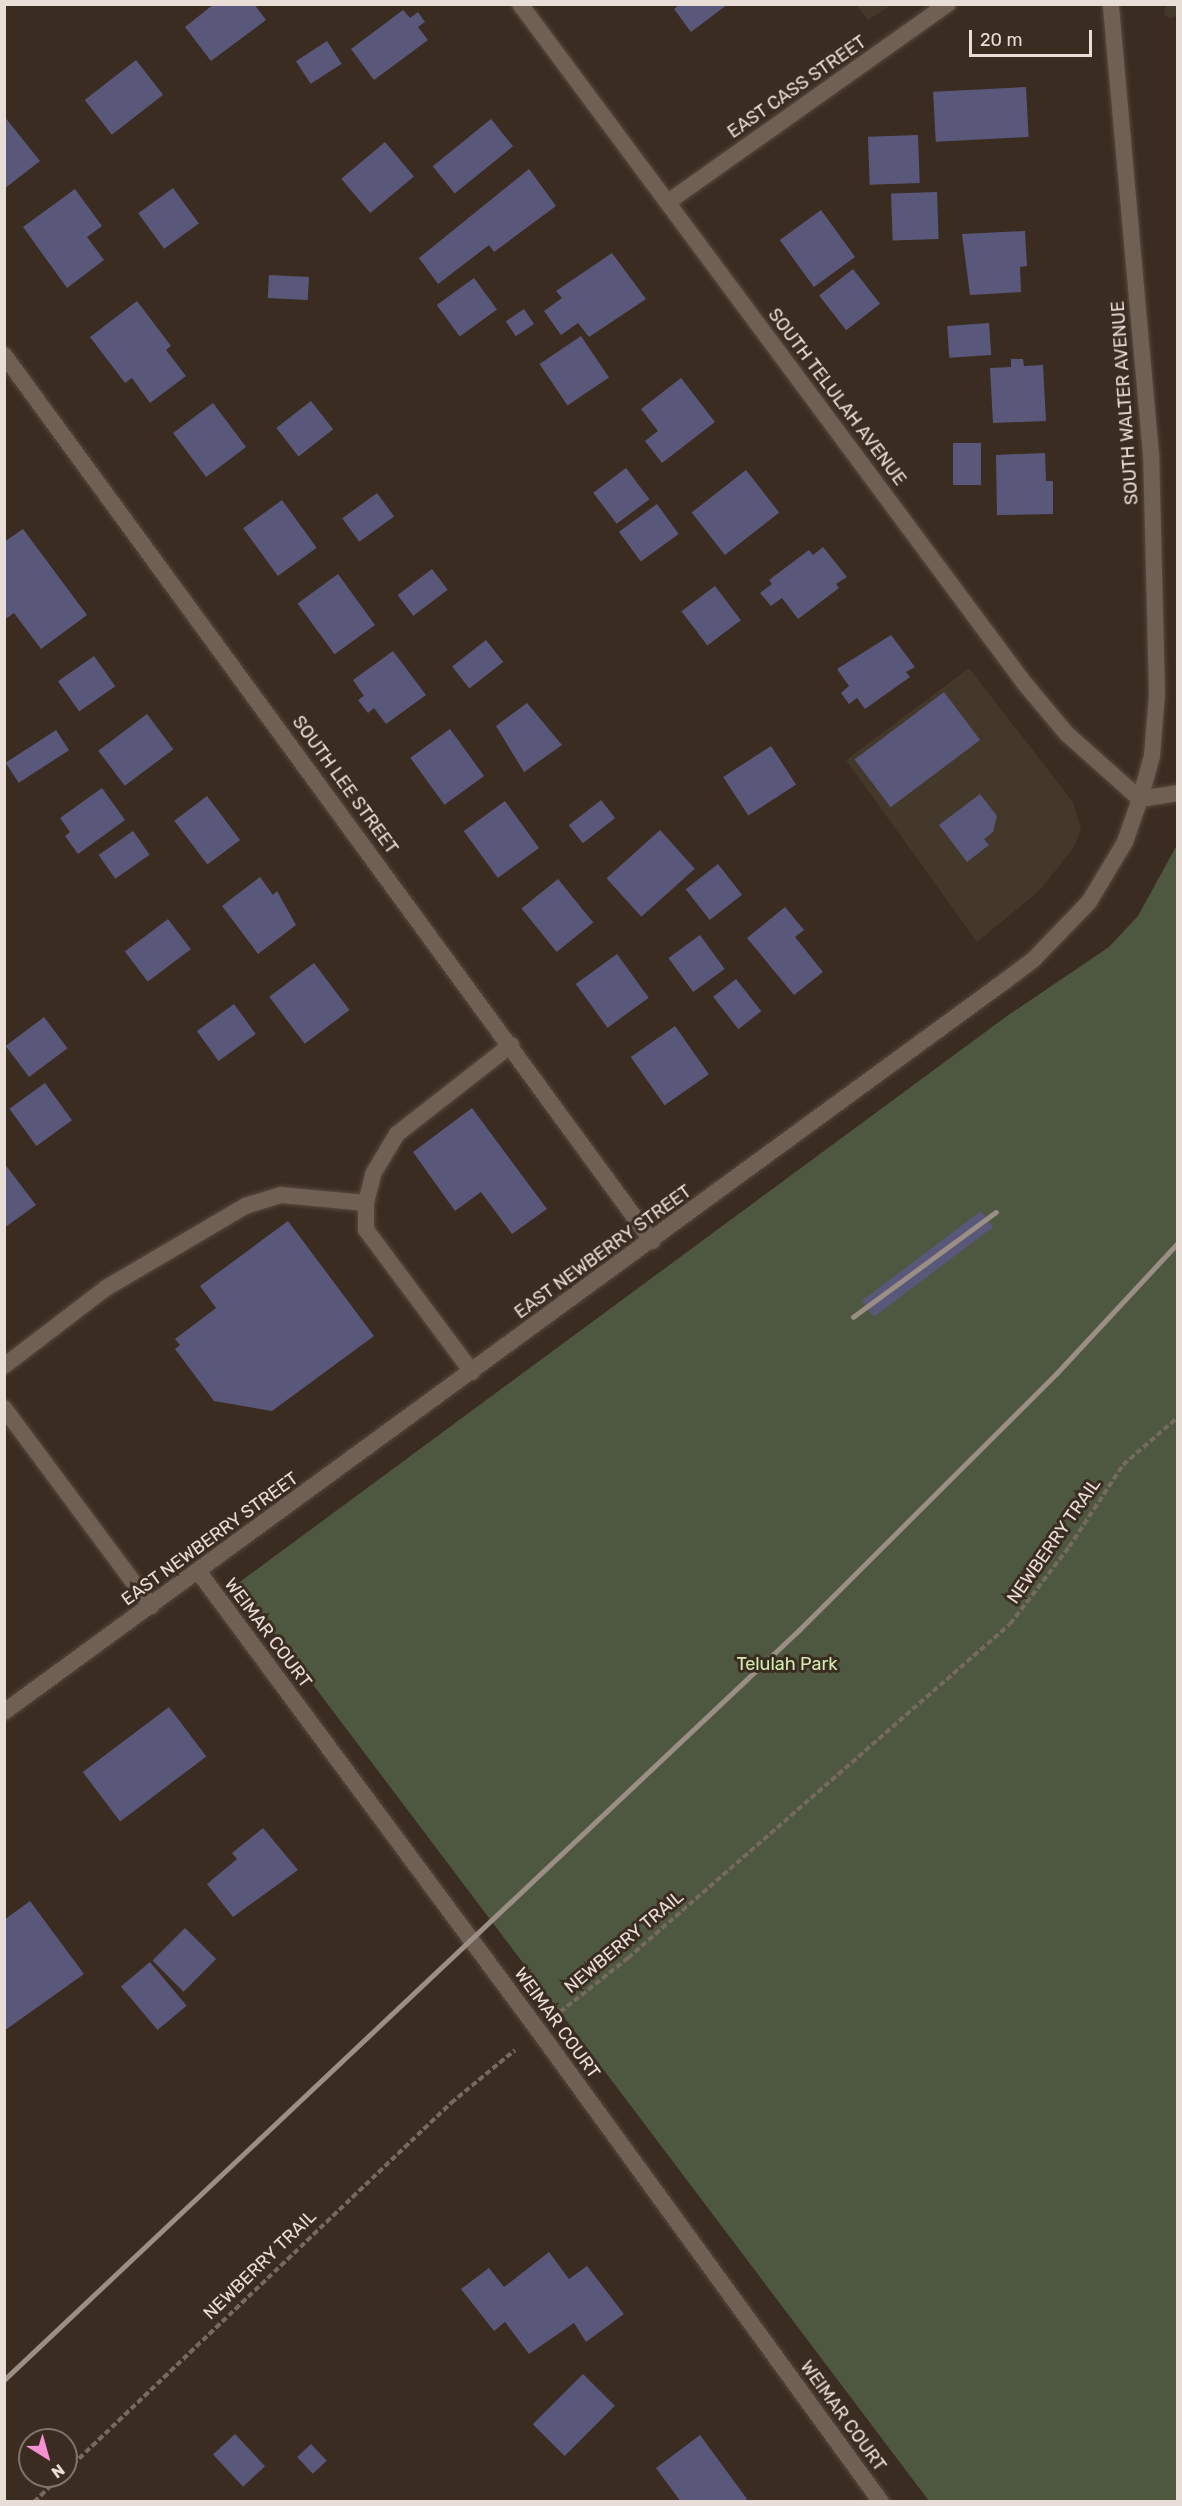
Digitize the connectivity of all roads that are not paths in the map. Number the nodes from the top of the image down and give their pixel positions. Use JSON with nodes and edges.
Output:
{"nodes":[{"id":1,"x":520,"y":4,"type":"edge"},
{"id":2,"x":948,"y":4,"type":"edge"},
{"id":3,"x":1111,"y":4,"type":"edge"},
{"id":4,"x":668,"y":202,"type":"junction"},
{"id":5,"x":4,"y":355,"type":"edge"},
{"id":6,"x":1178,"y":793,"type":"edge"},
{"id":7,"x":1140,"y":799,"type":"junction"},
{"id":8,"x":511,"y":1045,"type":"junction"},
{"id":9,"x":366,"y":1203,"type":"junction"},
{"id":10,"x":652,"y":1241,"type":"junction"},
{"id":11,"x":4,"y":1366,"type":"edge"},
{"id":12,"x":472,"y":1372,"type":"junction"},
{"id":13,"x":4,"y":1408,"type":"edge"},
{"id":14,"x":198,"y":1572,"type":"junction"},
{"id":15,"x":151,"y":1606,"type":"junction"},
{"id":16,"x":4,"y":1712,"type":"edge"},
{"id":17,"x":881,"y":2502,"type":"edge"}],
"edges":[{"from":1,"to":4,"type":"street","name":"SOUTH TELULAH AVENUE"},
{"from":2,"to":4,"type":"street","name":"EAST CASS STREET"},
{"from":3,"to":7,"type":"street","name":"SOUTH WALTER AVENUE"},
{"from":4,"to":7,"type":"street","name":"SOUTH TELULAH AVENUE"},
{"from":5,"to":8,"type":"street","name":"SOUTH LEE STREET"},
{"from":6,"to":7,"type":"street"},
{"from":7,"to":10,"type":"street","name":"EAST NEWBERRY STREET"},
{"from":8,"to":9,"type":"street"},
{"from":8,"to":10,"type":"street","name":"SOUTH LEE STREET"},
{"from":9,"to":11,"type":"street"},
{"from":9,"to":12,"type":"street"},
{"from":10,"to":12,"type":"street","name":"EAST NEWBERRY STREET"},
{"from":12,"to":14,"type":"street","name":"EAST NEWBERRY STREET"},
{"from":13,"to":15,"type":"street"},
{"from":14,"to":15,"type":"street","name":"EAST NEWBERRY STREET"},
{"from":14,"to":17,"type":"street","name":"WEIMAR COURT"},
{"from":15,"to":16,"type":"street","name":"EAST NEWBERRY STREET"}]}
